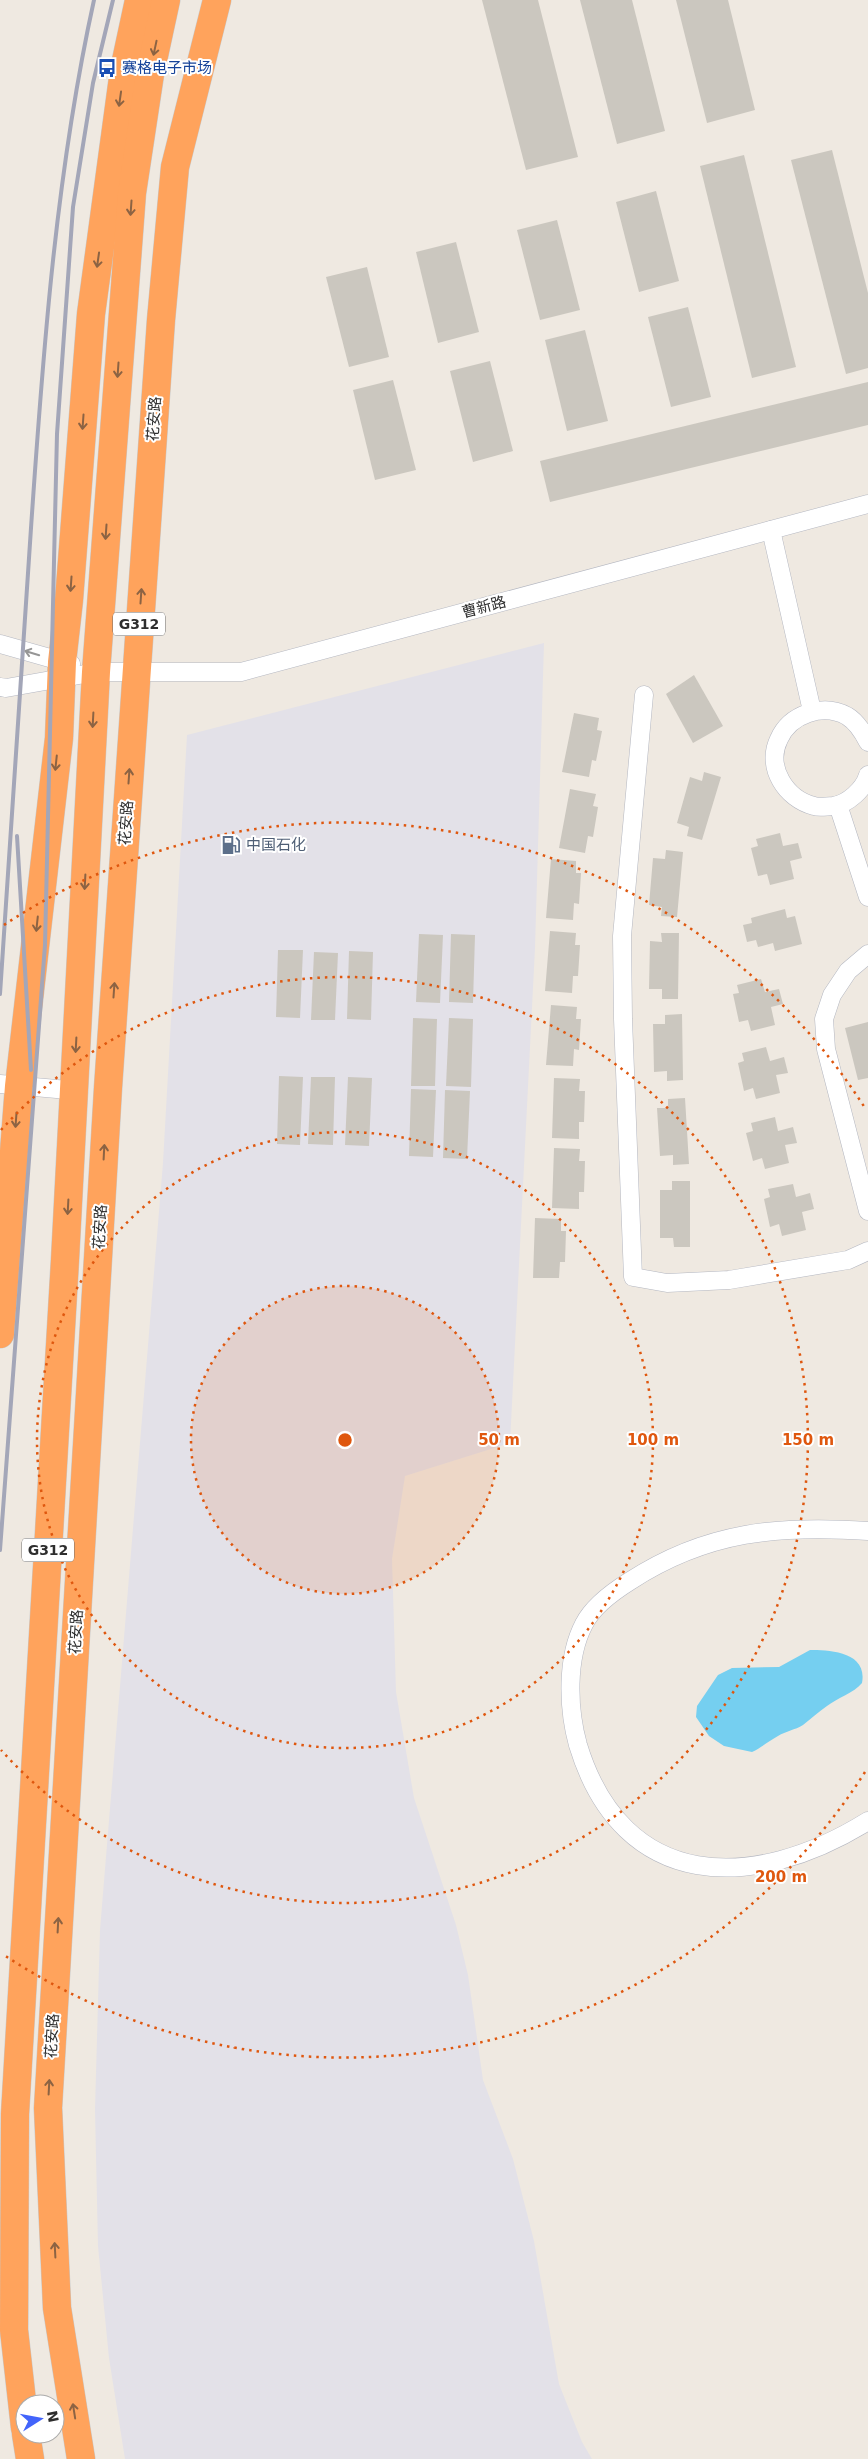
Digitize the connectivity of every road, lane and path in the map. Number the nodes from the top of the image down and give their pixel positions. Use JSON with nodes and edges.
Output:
{"nodes":[{"id":1,"x":139,"y":0,"type":"edge"},
{"id":2,"x":166,"y":0,"type":"edge"},
{"id":3,"x":217,"y":0,"type":"edge"},
{"id":4,"x":868,"y":504,"type":"edge"},
{"id":5,"x":771,"y":530,"type":"junction"},
{"id":6,"x":0,"y":644,"type":"edge"},
{"id":7,"x":62,"y":670,"type":"junction"},
{"id":8,"x":96,"y":672,"type":"junction"},
{"id":9,"x":136,"y":672,"type":"junction"},
{"id":10,"x":0,"y":687,"type":"edge"},
{"id":11,"x":644,"y":695,"type":"dead end"},
{"id":12,"x":812,"y":711,"type":"junction"},
{"id":13,"x":868,"y":742,"type":"edge"},
{"id":14,"x":868,"y":775,"type":"edge"},
{"id":15,"x":838,"y":805,"type":"junction"},
{"id":16,"x":868,"y":897,"type":"edge"},
{"id":17,"x":868,"y":954,"type":"edge"},
{"id":18,"x":10,"y":1085,"type":"edge"},
{"id":19,"x":68,"y":1090,"type":"dead end"},
{"id":20,"x":868,"y":1211,"type":"edge"},
{"id":21,"x":868,"y":1251,"type":"edge"},
{"id":22,"x":0,"y":1334,"type":"edge"},
{"id":23,"x":868,"y":1532,"type":"edge"},
{"id":24,"x":868,"y":1821,"type":"edge"},
{"id":25,"x":21,"y":2394,"type":"edge"},
{"id":26,"x":28,"y":2444,"type":"edge"},
{"id":27,"x":30,"y":2459,"type":"edge"},
{"id":28,"x":81,"y":2459,"type":"edge"}],
"edges":[{"from":1,"to":7,"type":"highway","one_way":true},
{"from":2,"to":8,"type":"highway","number":"G312","one_way":true},
{"from":9,"to":3,"type":"highway","name":"花安路","number":"G312","one_way":true},
{"from":4,"to":5,"type":"street","name":"曹新路"},
{"from":5,"to":9,"type":"street","name":"曹新路"},
{"from":5,"to":12,"type":"street"},
{"from":7,"to":6,"type":"street","name":"曹新路","one_way":true},
{"from":7,"to":8,"type":"street","name":"曹新路"},
{"from":7,"to":10,"type":"street"},
{"from":7,"to":18,"type":"highway","one_way":true},
{"from":8,"to":9,"type":"street","name":"曹新路"},
{"from":8,"to":25,"type":"highway","number":"G312","one_way":true},
{"from":28,"to":9,"type":"highway","name":"花安路","number":"G312","one_way":true},
{"from":11,"to":21,"type":"street"},
{"from":12,"to":13,"type":"street"},
{"from":12,"to":15,"type":"street"},
{"from":14,"to":15,"type":"street"},
{"from":15,"to":16,"type":"street"},
{"from":17,"to":20,"type":"street"},
{"from":18,"to":19,"type":"street"},
{"from":18,"to":22,"type":"highway","one_way":true},
{"from":23,"to":24,"type":"street"},
{"from":26,"to":27,"type":"highway"}]}
